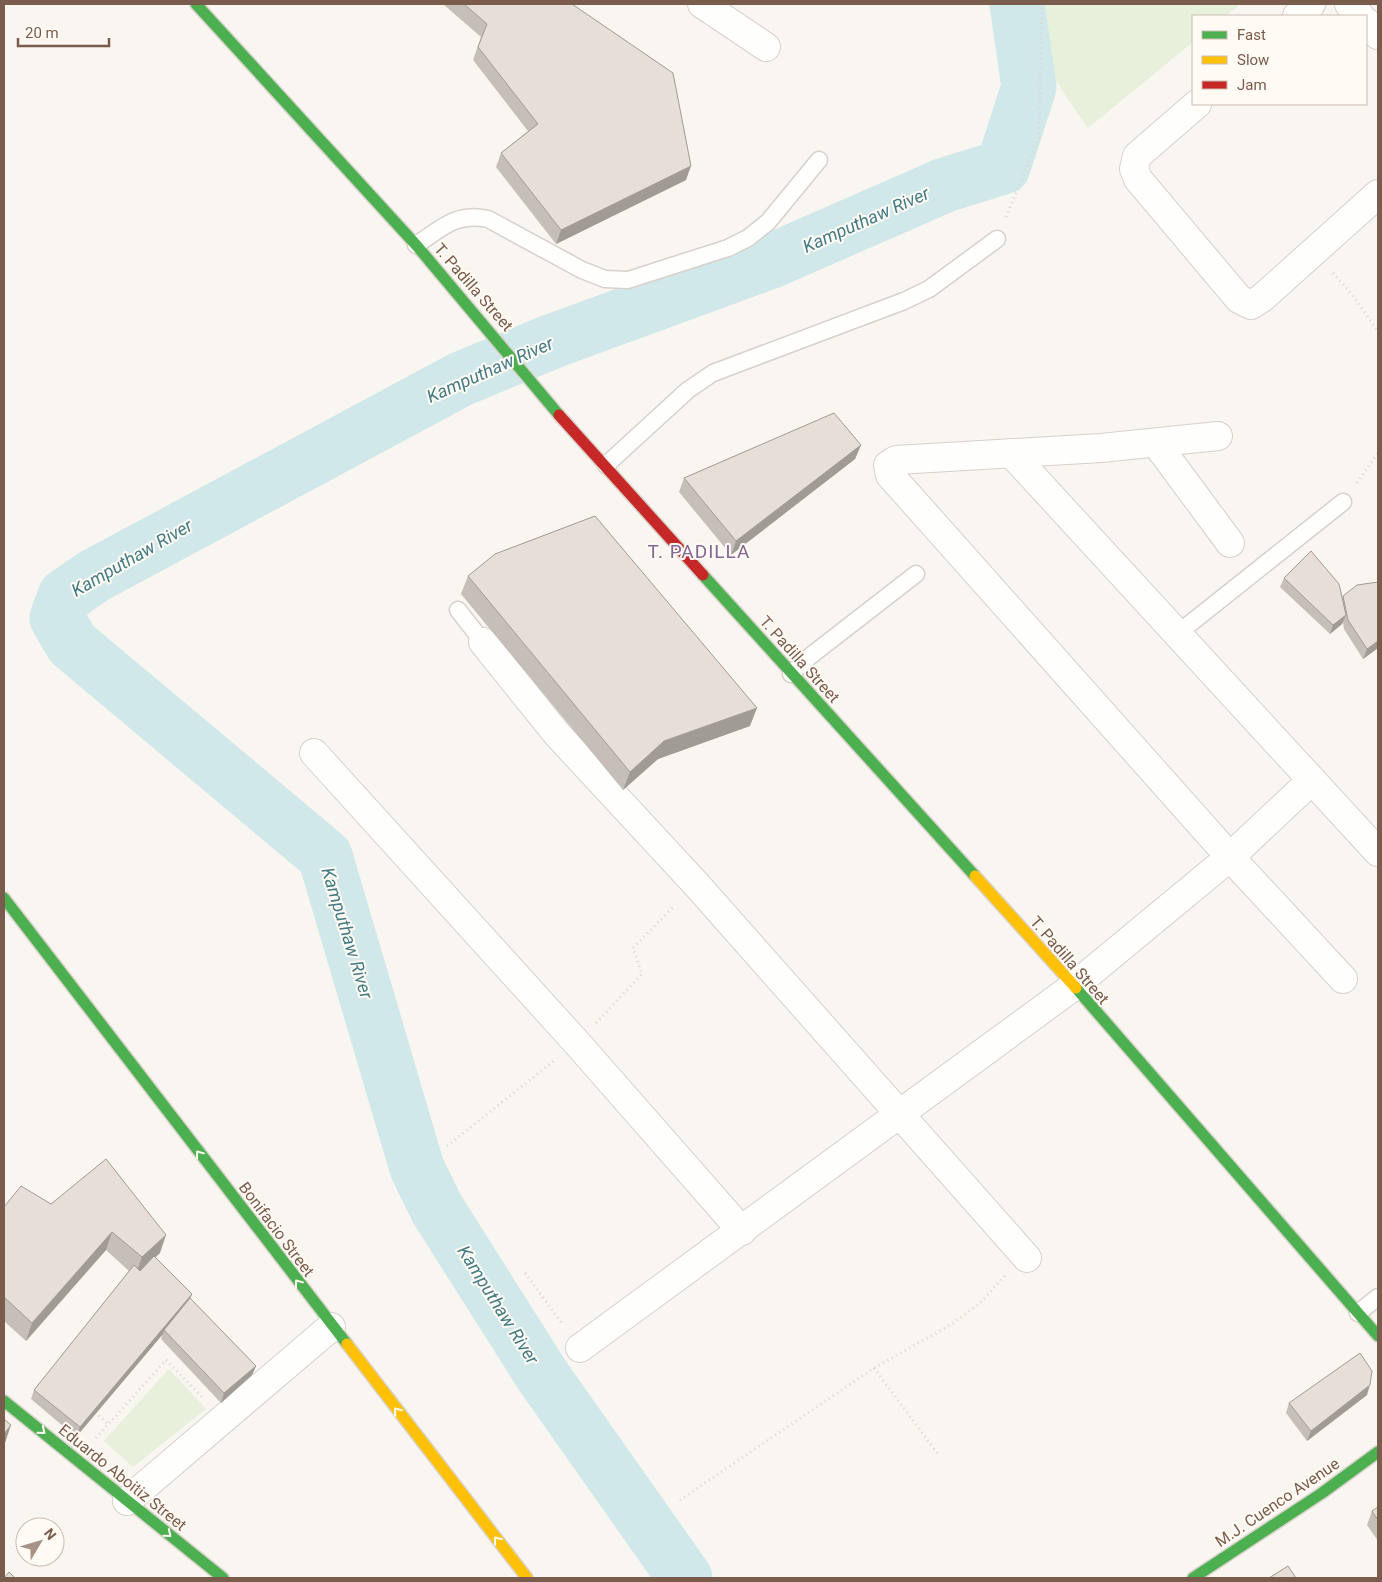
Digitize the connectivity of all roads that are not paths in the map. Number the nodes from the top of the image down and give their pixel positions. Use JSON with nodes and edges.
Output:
{"nodes":[{"id":1,"x":196,"y":4,"type":"edge"},
{"id":2,"x":702,"y":4,"type":"edge"},
{"id":3,"x":1311,"y":4,"type":"edge"},
{"id":4,"x":1298,"y":15,"type":"edge"},
{"id":5,"x":1367,"y":22,"type":"edge"},
{"id":6,"x":1378,"y":35,"type":"edge"},
{"id":7,"x":766,"y":47,"type":"dead end"},
{"id":8,"x":1196,"y":105,"type":"edge"},
{"id":9,"x":819,"y":160,"type":"dead end"},
{"id":10,"x":1378,"y":194,"type":"edge"},
{"id":11,"x":998,"y":239,"type":"road end"},
{"id":12,"x":416,"y":245,"type":"junction"},
{"id":13,"x":1218,"y":436,"type":"dead end"},
{"id":14,"x":1156,"y":443,"type":"junction"},
{"id":15,"x":1011,"y":453,"type":"junction"},
{"id":16,"x":606,"y":465,"type":"junction"},
{"id":17,"x":1342,"y":502,"type":"road end"},
{"id":18,"x":1230,"y":543,"type":"dead end"},
{"id":19,"x":916,"y":574,"type":"dead end"},
{"id":20,"x":458,"y":610,"type":"dead end"},
{"id":21,"x":1177,"y":634,"type":"junction"},
{"id":22,"x":483,"y":642,"type":"joint"},
{"id":23,"x":791,"y":674,"type":"junction"},
{"id":24,"x":314,"y":752,"type":"dead end"},
{"id":25,"x":1312,"y":780,"type":"junction"},
{"id":26,"x":1378,"y":850,"type":"edge"},
{"id":27,"x":1230,"y":857,"type":"junction"},
{"id":28,"x":4,"y":898,"type":"edge"},
{"id":29,"x":1342,"y":978,"type":"dead end"},
{"id":30,"x":1074,"y":986,"type":"junction"},
{"id":31,"x":898,"y":1114,"type":"junction"},
{"id":32,"x":742,"y":1231,"type":"junction"},
{"id":33,"x":1026,"y":1258,"type":"road end"},
{"id":34,"x":1378,"y":1297,"type":"edge"},
{"id":35,"x":1358,"y":1313,"type":"junction"},
{"id":36,"x":332,"y":1327,"type":"junction"},
{"id":37,"x":1378,"y":1336,"type":"edge"},
{"id":38,"x":580,"y":1348,"type":"road end"},
{"id":39,"x":4,"y":1401,"type":"edge"},
{"id":40,"x":1378,"y":1452,"type":"edge"},
{"id":41,"x":127,"y":1501,"type":"junction"},
{"id":42,"x":223,"y":1578,"type":"edge"},
{"id":43,"x":527,"y":1578,"type":"edge"},
{"id":44,"x":1193,"y":1578,"type":"edge"}],
"edges":[{"from":1,"to":12,"type":"street","name":"T. Padilla Street"},
{"from":2,"to":7,"type":"street"},
{"from":3,"to":4,"type":"street"},
{"from":5,"to":6,"type":"street"},
{"from":8,"to":10,"type":"street"},
{"from":9,"to":12,"type":"lane"},
{"from":11,"to":16,"type":"lane"},
{"from":12,"to":16,"type":"street","name":"T. Padilla Street"},
{"from":13,"to":14,"type":"street"},
{"from":14,"to":15,"type":"street"},
{"from":14,"to":18,"type":"street"},
{"from":15,"to":21,"type":"street"},
{"from":15,"to":27,"type":"street"},
{"from":16,"to":23,"type":"street","name":"T. Padilla Street"},
{"from":17,"to":21,"type":"lane"},
{"from":19,"to":23,"type":"lane"},
{"from":20,"to":22,"type":"lane"},
{"from":21,"to":25,"type":"street"},
{"from":22,"to":31,"type":"street"},
{"from":23,"to":30,"type":"street","name":"T. Padilla Street"},
{"from":24,"to":32,"type":"street"},
{"from":25,"to":26,"type":"street"},
{"from":25,"to":27,"type":"street"},
{"from":27,"to":29,"type":"street"},
{"from":27,"to":30,"type":"street"},
{"from":36,"to":28,"type":"street","name":"Bonifacio Street","one_way":true},
{"from":30,"to":31,"type":"street"},
{"from":30,"to":35,"type":"street","name":"T. Padilla Street"},
{"from":31,"to":32,"type":"street"},
{"from":31,"to":33,"type":"street"},
{"from":32,"to":38,"type":"street"},
{"from":34,"to":35,"type":"lane"},
{"from":35,"to":37,"type":"street","name":"T. Padilla Street"},
{"from":36,"to":41,"type":"street"},
{"from":43,"to":36,"type":"street","name":"Bonifacio Street","one_way":true},
{"from":39,"to":41,"type":"street","name":"Eduardo Aboitiz Street","one_way":true},
{"from":40,"to":44,"type":"street","name":"M.J. Cuenco Avenue"},
{"from":41,"to":42,"type":"street","name":"Eduardo Aboitiz Street","one_way":true}]}
